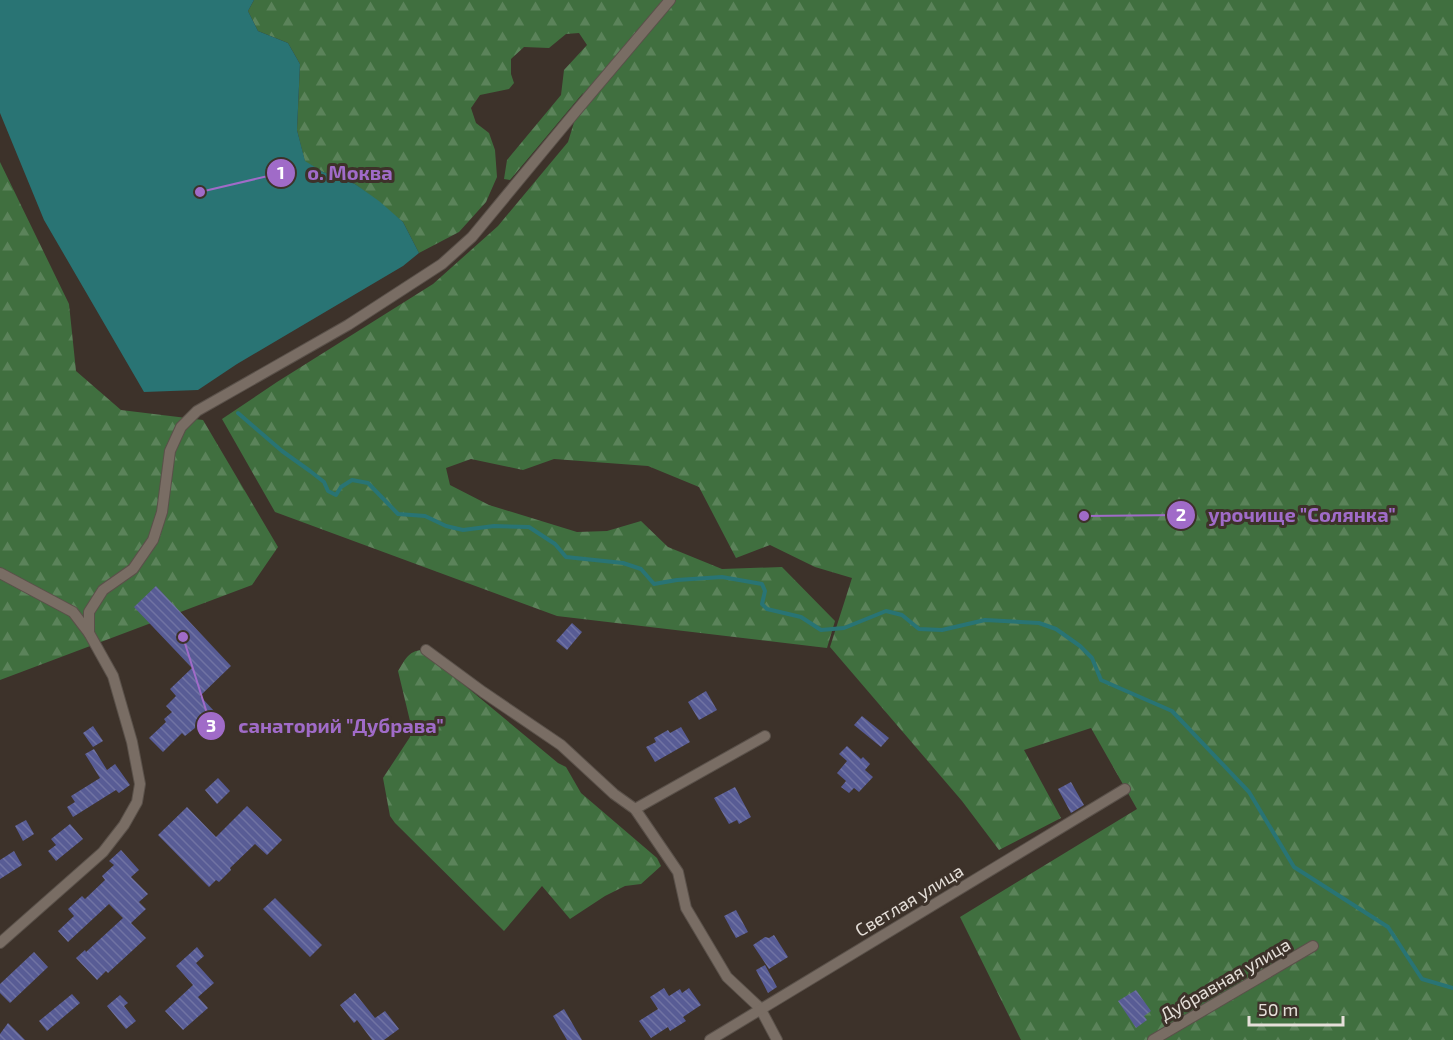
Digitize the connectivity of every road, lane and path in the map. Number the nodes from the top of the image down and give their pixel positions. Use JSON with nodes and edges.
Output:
{"nodes":[{"id":1,"x":670,"y":0,"type":"edge"},
{"id":2,"x":0,"y":573,"type":"edge"},
{"id":3,"x":89,"y":633,"type":"junction"},
{"id":4,"x":426,"y":650,"type":"dead end"},
{"id":5,"x":765,"y":736,"type":"dead end"},
{"id":6,"x":1125,"y":789,"type":"dead end"},
{"id":7,"x":635,"y":809,"type":"junction"},
{"id":8,"x":0,"y":943,"type":"edge"},
{"id":9,"x":1313,"y":946,"type":"dead end"},
{"id":10,"x":760,"y":1008,"type":"junction"},
{"id":11,"x":710,"y":1040,"type":"edge"},
{"id":12,"x":777,"y":1040,"type":"edge"},
{"id":13,"x":1153,"y":1040,"type":"edge"}],
"edges":[{"from":1,"to":3,"type":"street"},
{"from":2,"to":3,"type":"street"},
{"from":3,"to":8,"type":"street"},
{"from":4,"to":7,"type":"street"},
{"from":5,"to":7,"type":"street"},
{"from":6,"to":10,"type":"street","name":"Светлая улица"},
{"from":7,"to":10,"type":"street"},
{"from":9,"to":13,"type":"street","name":"Дубравная улица"},
{"from":10,"to":11,"type":"street","name":"Светлая улица"},
{"from":10,"to":12,"type":"street"}]}
